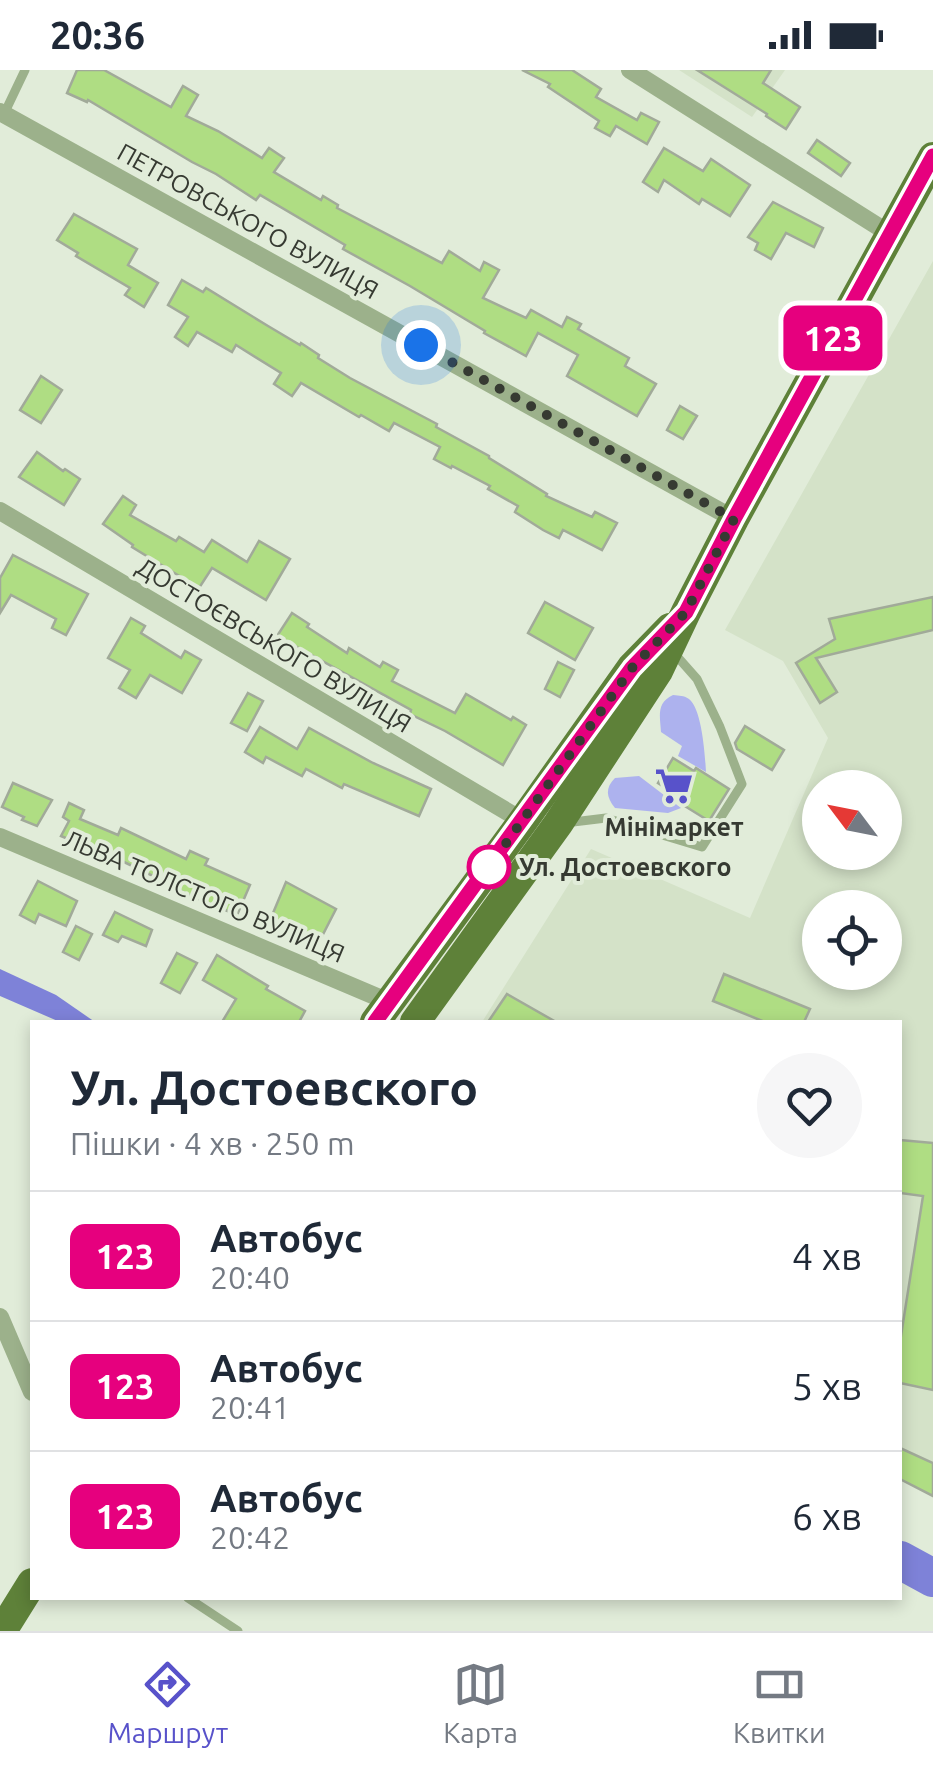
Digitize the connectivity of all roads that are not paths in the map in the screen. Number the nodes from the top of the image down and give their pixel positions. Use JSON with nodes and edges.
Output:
{"nodes":[{"id":1,"x":25,"y":70,"type":"edge"},
{"id":2,"x":630,"y":70,"type":"edge"},
{"id":3,"x":1,"y":116,"type":"edge"},
{"id":4,"x":933,"y":156,"type":"edge"},
{"id":5,"x":890,"y":234,"type":"junction"},
{"id":6,"x":0,"y":511,"type":"edge"},
{"id":7,"x":734,"y":519,"type":"junction"},
{"id":8,"x":686,"y":612,"type":"junction"},
{"id":9,"x":669,"y":648,"type":"junction"},
{"id":10,"x":522,"y":821,"type":"junction"},
{"id":11,"x":558,"y":824,"type":"junction"},
{"id":12,"x":0,"y":836,"type":"edge"},
{"id":13,"x":382,"y":1012,"type":"edge"},
{"id":14,"x":417,"y":1020,"type":"edge"},
{"id":15,"x":0,"y":1317,"type":"edge"},
{"id":16,"x":30,"y":1387,"type":"edge"},
{"id":17,"x":30,"y":1586,"type":"edge"},
{"id":18,"x":191,"y":1600,"type":"edge"},
{"id":19,"x":3,"y":1627,"type":"edge"},
{"id":20,"x":238,"y":1631,"type":"edge"}],
"edges":[{"from":1,"to":3,"type":"lane"},
{"from":2,"to":5,"type":"street"},
{"from":3,"to":7,"type":"street","name":"ПЕТРОВСЬКОГО ВУЛИЦЯ"},
{"from":4,"to":5,"type":"main road"},
{"from":5,"to":7,"type":"main road"},
{"from":6,"to":10,"type":"street","name":"ДОСТОЄВСЬКОГО ВУЛИЦЯ"},
{"from":7,"to":8,"type":"main road"},
{"from":8,"to":9,"type":"main road"},
{"from":8,"to":10,"type":"main road"},
{"from":9,"to":11,"type":"main road"},
{"from":9,"to":11,"type":"lane"},
{"from":10,"to":13,"type":"main road"},
{"from":11,"to":14,"type":"main road"},
{"from":12,"to":13,"type":"street","name":"ЛЬВА ТОЛСТОГО ВУЛИЦЯ"},
{"from":15,"to":16,"type":"street"},
{"from":17,"to":19,"type":"main road"},
{"from":18,"to":20,"type":"lane"}]}
